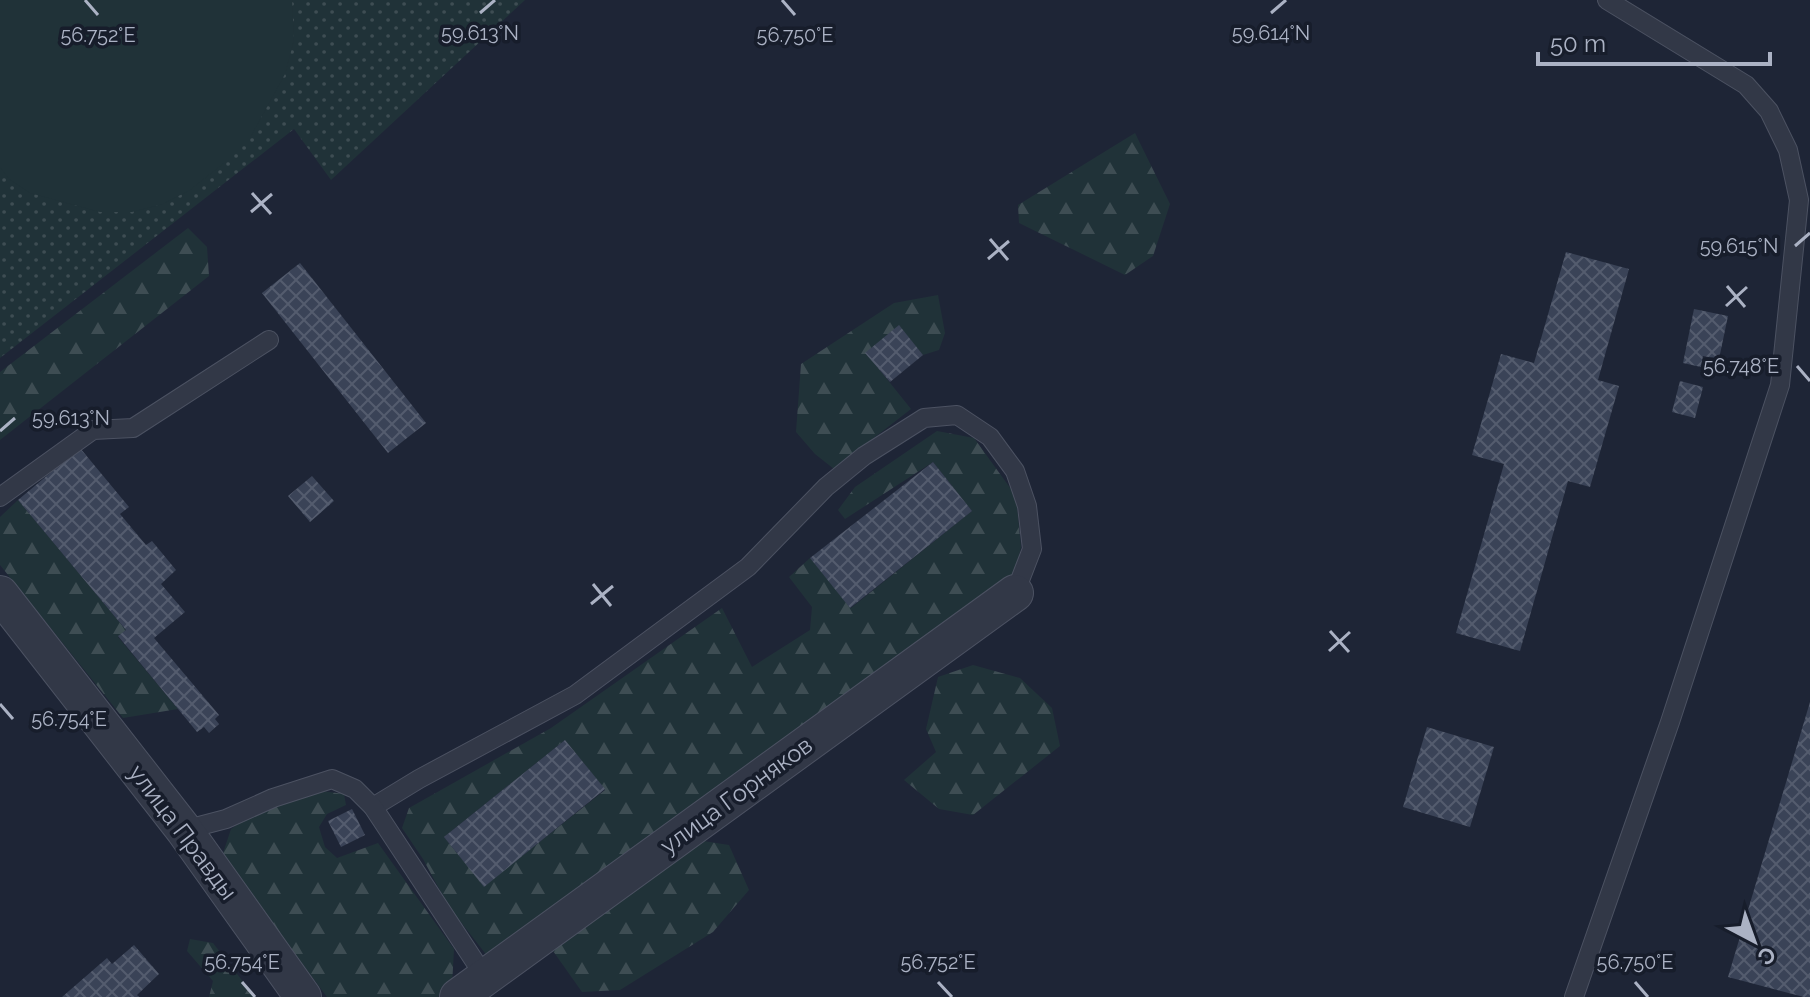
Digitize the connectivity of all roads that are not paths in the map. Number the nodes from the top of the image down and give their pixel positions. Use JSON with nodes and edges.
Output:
{"nodes":[{"id":1,"x":1607,"y":0,"type":"edge"},
{"id":2,"x":269,"y":340,"type":"dead end"},
{"id":3,"x":0,"y":497,"type":"edge"},
{"id":4,"x":1015,"y":593,"type":"joint"},
{"id":5,"x":0,"y":594,"type":"edge"},
{"id":6,"x":373,"y":807,"type":"junction"},
{"id":7,"x":184,"y":830,"type":"junction"},
{"id":8,"x":472,"y":987,"type":"edge"},
{"id":9,"x":303,"y":997,"type":"edge"},
{"id":10,"x":1574,"y":997,"type":"edge"}],
"edges":[{"from":1,"to":10,"type":"lane"},
{"from":2,"to":3,"type":"lane"},
{"from":4,"to":6,"type":"lane"},
{"from":4,"to":8,"type":"street","name":"улица Горняков"},
{"from":5,"to":7,"type":"street","name":"улица Правды"},
{"from":6,"to":7,"type":"lane"},
{"from":6,"to":8,"type":"lane"},
{"from":7,"to":9,"type":"street","name":"улица Правды"}]}
